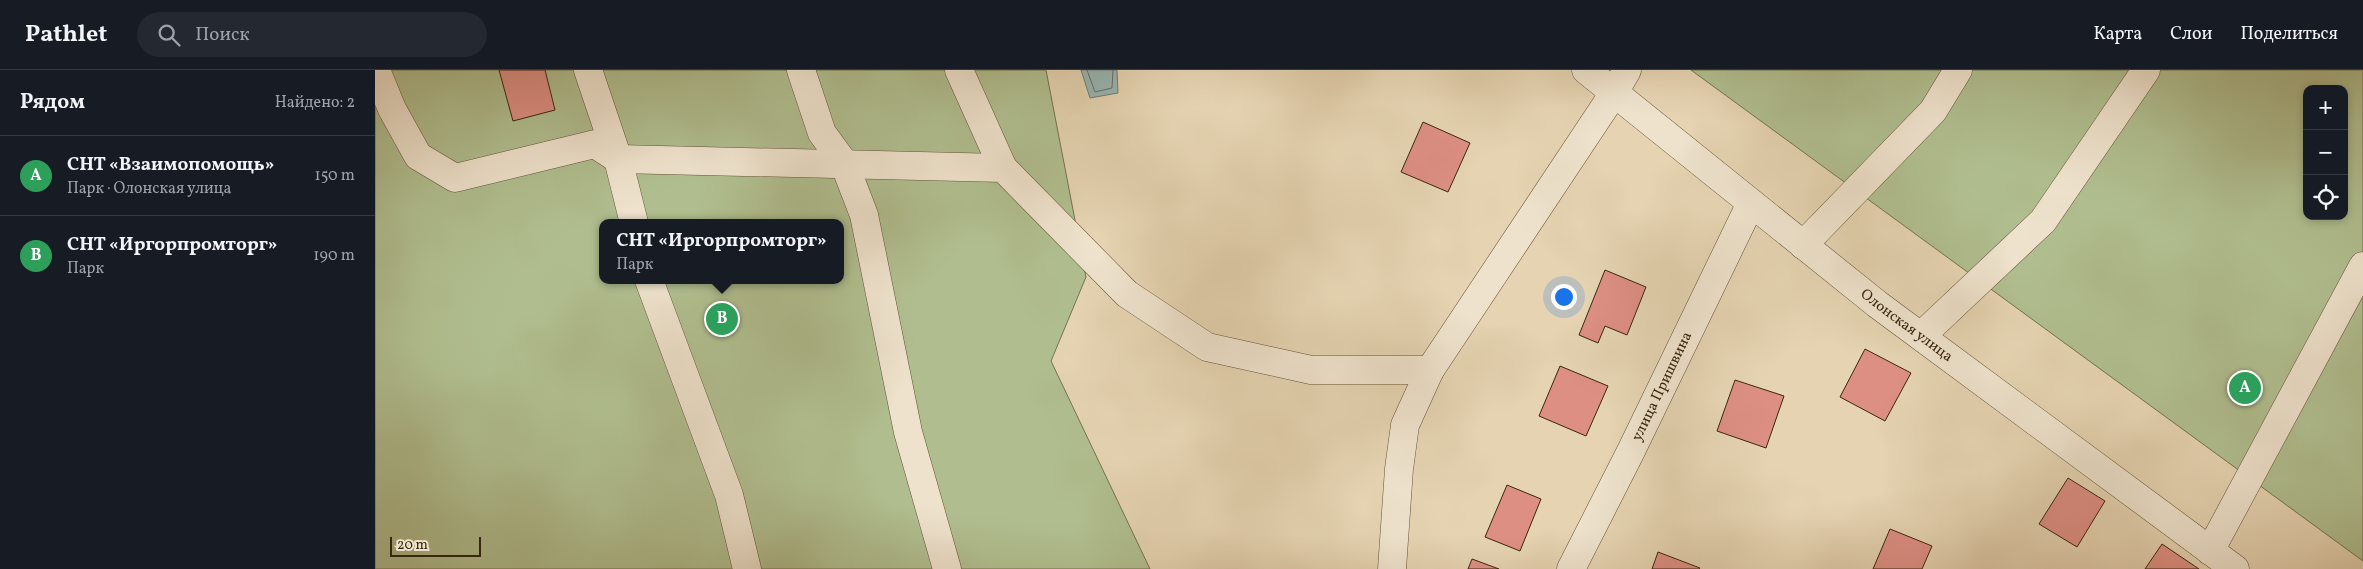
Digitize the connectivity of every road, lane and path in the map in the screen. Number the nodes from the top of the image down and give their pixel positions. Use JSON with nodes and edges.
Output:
{"nodes":[{"id":1,"x":376,"y":70,"type":"edge"},
{"id":2,"x":588,"y":70,"type":"edge"},
{"id":3,"x":801,"y":70,"type":"edge"},
{"id":4,"x":959,"y":70,"type":"edge"},
{"id":5,"x":1586,"y":70,"type":"edge"},
{"id":6,"x":1958,"y":70,"type":"edge"},
{"id":7,"x":2146,"y":70,"type":"edge"},
{"id":8,"x":1620,"y":81,"type":"edge"},
{"id":9,"x":618,"y":159,"type":"junction"},
{"id":10,"x":844,"y":163,"type":"junction"},
{"id":11,"x":1003,"y":168,"type":"junction"},
{"id":12,"x":1751,"y":203,"type":"junction"},
{"id":13,"x":633,"y":219,"type":"edge"},
{"id":14,"x":1803,"y":245,"type":"junction"},
{"id":15,"x":2363,"y":266,"type":"edge"},
{"id":16,"x":650,"y":284,"type":"edge"},
{"id":17,"x":1921,"y":336,"type":"junction"},
{"id":18,"x":1430,"y":370,"type":"junction"},
{"id":19,"x":2210,"y":551,"type":"junction"},
{"id":20,"x":747,"y":569,"type":"edge"},
{"id":21,"x":947,"y":569,"type":"edge"},
{"id":22,"x":1392,"y":569,"type":"edge"},
{"id":23,"x":1571,"y":569,"type":"edge"},
{"id":24,"x":2235,"y":569,"type":"edge"}],
"edges":[{"from":1,"to":9,"type":"street"},
{"from":2,"to":9,"type":"street"},
{"from":3,"to":10,"type":"street"},
{"from":4,"to":11,"type":"street"},
{"from":5,"to":8,"type":"street","name":"Олонская улица"},
{"from":6,"to":14,"type":"street"},
{"from":7,"to":17,"type":"street"},
{"from":8,"to":12,"type":"street","name":"Олонская улица"},
{"from":8,"to":18,"type":"street"},
{"from":9,"to":10,"type":"street"},
{"from":9,"to":13,"type":"street"},
{"from":10,"to":11,"type":"street"},
{"from":10,"to":21,"type":"street"},
{"from":11,"to":18,"type":"street"},
{"from":12,"to":14,"type":"street","name":"Олонская улица"},
{"from":12,"to":23,"type":"street","name":"улица Пришвина"},
{"from":14,"to":17,"type":"street","name":"Олонская улица"},
{"from":15,"to":19,"type":"street"},
{"from":16,"to":20,"type":"street"},
{"from":17,"to":19,"type":"street","name":"Олонская улица"},
{"from":18,"to":22,"type":"street"},
{"from":19,"to":24,"type":"street","name":"Олонская улица"}]}
